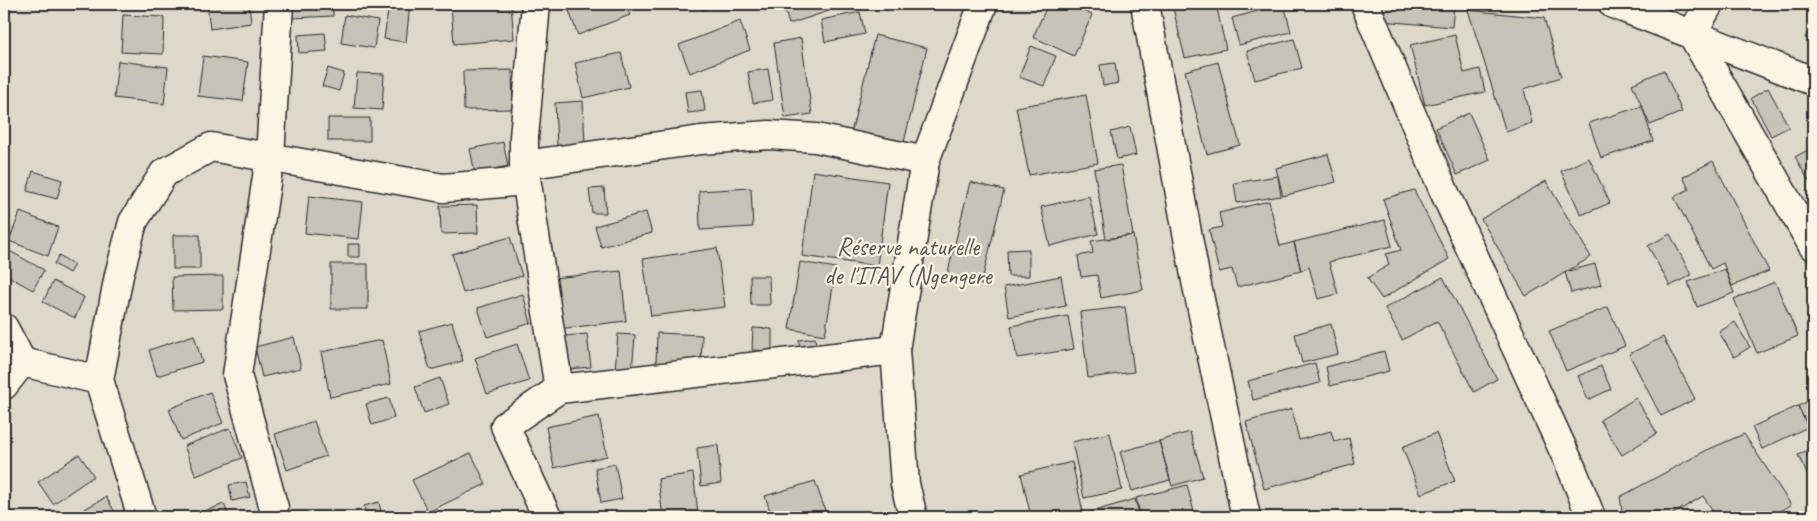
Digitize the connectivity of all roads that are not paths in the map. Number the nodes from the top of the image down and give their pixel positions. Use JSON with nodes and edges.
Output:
{"nodes":[{"id":1,"x":279,"y":4,"type":"edge"},
{"id":2,"x":536,"y":4,"type":"edge"},
{"id":3,"x":983,"y":4,"type":"edge"},
{"id":4,"x":1145,"y":4,"type":"edge"},
{"id":5,"x":1365,"y":4,"type":"edge"},
{"id":6,"x":1613,"y":4,"type":"edge"},
{"id":7,"x":1709,"y":4,"type":"edge"},
{"id":8,"x":1692,"y":34,"type":"junction"},
{"id":9,"x":1813,"y":81,"type":"edge"},
{"id":10,"x":270,"y":157,"type":"junction"},
{"id":11,"x":925,"y":161,"type":"junction"},
{"id":12,"x":525,"y":173,"type":"junction"},
{"id":13,"x":1813,"y":246,"type":"edge"},
{"id":14,"x":4,"y":328,"type":"edge"},
{"id":15,"x":895,"y":350,"type":"junction"},
{"id":16,"x":22,"y":362,"type":"junction"},
{"id":17,"x":99,"y":380,"type":"junction"},
{"id":18,"x":4,"y":385,"type":"edge"},
{"id":19,"x":559,"y":389,"type":"junction"},
{"id":20,"x":274,"y":508,"type":"dead end"},
{"id":21,"x":1582,"y":514,"type":"edge"},
{"id":22,"x":142,"y":517,"type":"edge"},
{"id":23,"x":547,"y":517,"type":"edge"},
{"id":24,"x":913,"y":517,"type":"edge"},
{"id":25,"x":1246,"y":517,"type":"edge"}],
"edges":[{"from":1,"to":10,"type":"street"},
{"from":2,"to":12,"type":"street"},
{"from":3,"to":11,"type":"street"},
{"from":4,"to":25,"type":"street"},
{"from":5,"to":21,"type":"street"},
{"from":6,"to":8,"type":"street"},
{"from":7,"to":8,"type":"street"},
{"from":8,"to":9,"type":"street"},
{"from":8,"to":13,"type":"street"},
{"from":10,"to":12,"type":"street"},
{"from":10,"to":17,"type":"street"},
{"from":10,"to":20,"type":"street"},
{"from":11,"to":12,"type":"street"},
{"from":11,"to":15,"type":"street"},
{"from":12,"to":19,"type":"street"},
{"from":14,"to":16,"type":"street"},
{"from":15,"to":19,"type":"street"},
{"from":15,"to":24,"type":"street"},
{"from":16,"to":17,"type":"street"},
{"from":16,"to":18,"type":"street"},
{"from":17,"to":22,"type":"street"},
{"from":19,"to":23,"type":"street"}]}
